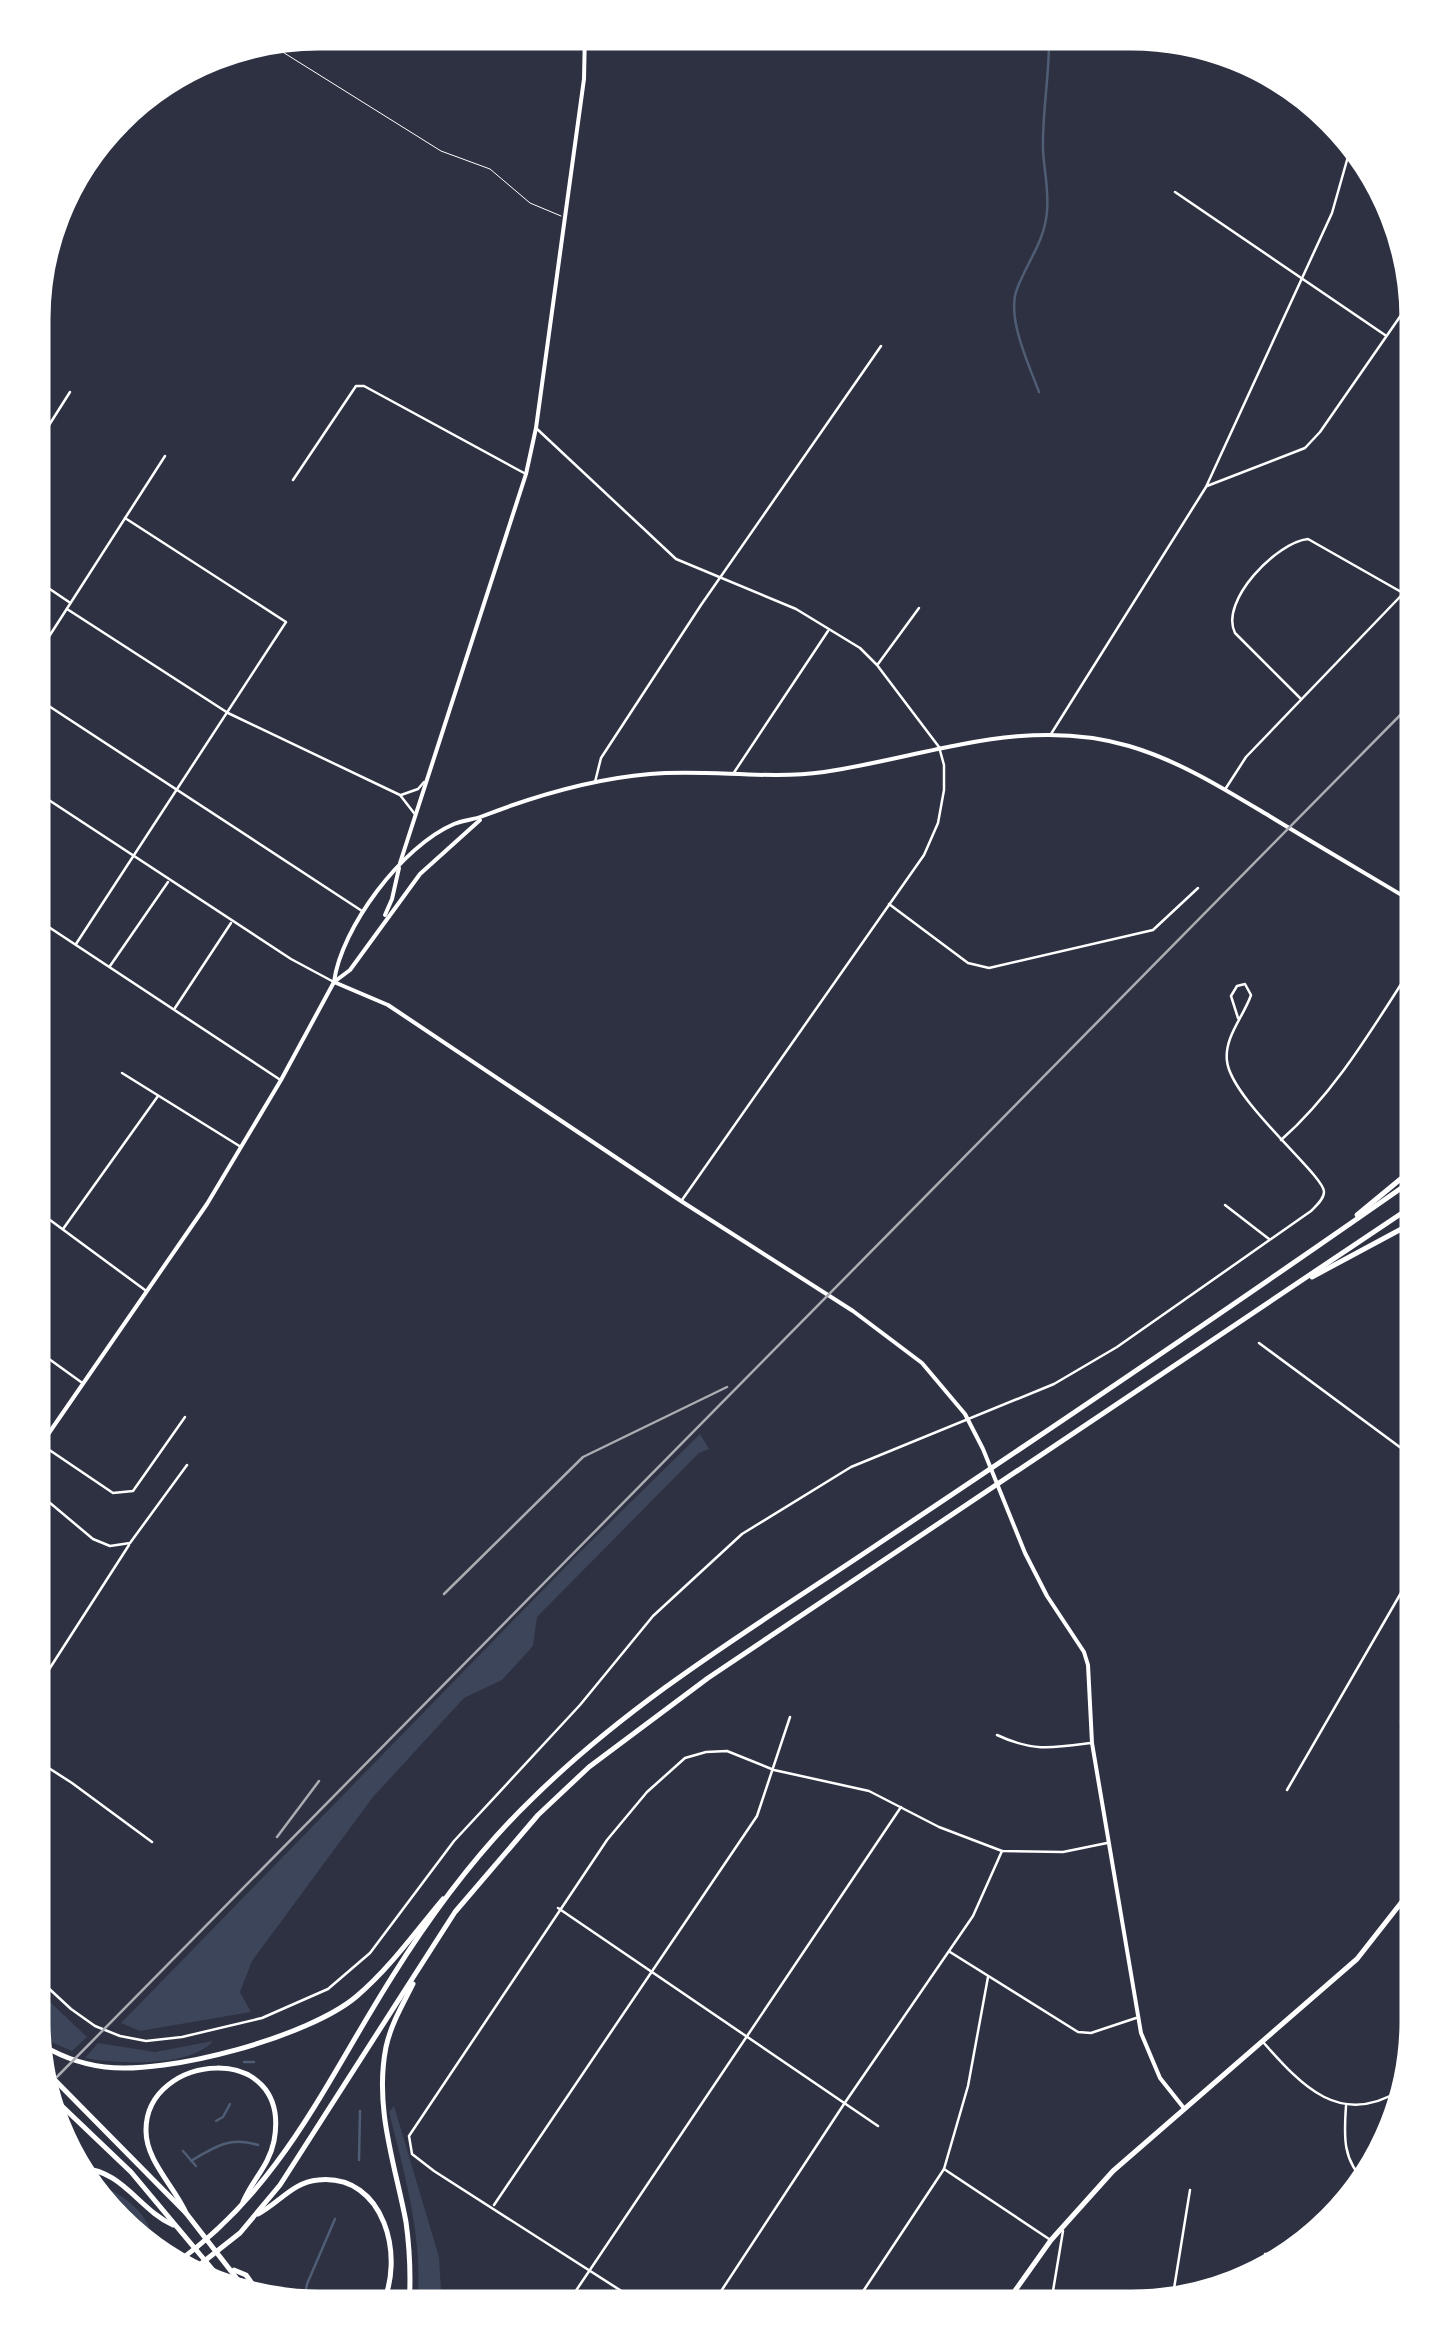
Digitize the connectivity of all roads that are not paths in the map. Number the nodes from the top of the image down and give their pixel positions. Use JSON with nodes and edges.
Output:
{"nodes":[{"id":1,"x":585,"y":48,"type":"edge"},
{"id":2,"x":280,"y":51,"type":"edge"},
{"id":3,"x":1348,"y":157,"type":"edge"},
{"id":4,"x":1174,"y":192,"type":"dead end"},
{"id":5,"x":565,"y":217,"type":"junction"},
{"id":6,"x":1301,"y":278,"type":"junction"},
{"id":7,"x":1402,"y":316,"type":"edge"},
{"id":8,"x":1387,"y":336,"type":"junction"},
{"id":9,"x":881,"y":346,"type":"dead end"},
{"id":10,"x":70,"y":392,"type":"dead end"},
{"id":11,"x":48,"y":427,"type":"edge"},
{"id":12,"x":536,"y":428,"type":"junction"},
{"id":13,"x":165,"y":456,"type":"dead end"},
{"id":14,"x":526,"y":474,"type":"junction"},
{"id":15,"x":293,"y":480,"type":"dead end"},
{"id":16,"x":1206,"y":487,"type":"junction"},
{"id":17,"x":125,"y":518,"type":"junction"},
{"id":18,"x":720,"y":578,"type":"junction"},
{"id":19,"x":48,"y":589,"type":"edge"},
{"id":20,"x":1402,"y":592,"type":"edge"},
{"id":21,"x":1402,"y":595,"type":"edge"},
{"id":22,"x":70,"y":603,"type":"junction"},
{"id":23,"x":919,"y":608,"type":"dead end"},
{"id":24,"x":67,"y":609,"type":"junction"},
{"id":25,"x":830,"y":629,"type":"junction"},
{"id":26,"x":48,"y":638,"type":"edge"},
{"id":27,"x":877,"y":665,"type":"junction"},
{"id":28,"x":1300,"y":698,"type":"junction"},
{"id":29,"x":48,"y":705,"type":"edge"},
{"id":30,"x":228,"y":712,"type":"junction"},
{"id":31,"x":1052,"y":734,"type":"junction"},
{"id":32,"x":938,"y":746,"type":"junction"},
{"id":33,"x":732,"y":775,"type":"junction"},
{"id":34,"x":425,"y":781,"type":"junction"},
{"id":35,"x":594,"y":782,"type":"junction"},
{"id":36,"x":1226,"y":789,"type":"junction"},
{"id":37,"x":178,"y":790,"type":"junction"},
{"id":38,"x":400,"y":795,"type":"junction"},
{"id":39,"x":48,"y":800,"type":"edge"},
{"id":40,"x":414,"y":814,"type":"junction"},
{"id":41,"x":483,"y":816,"type":"junction"},
{"id":42,"x":133,"y":856,"type":"junction"},
{"id":43,"x":399,"y":868,"type":"junction"},
{"id":44,"x":169,"y":880,"type":"junction"},
{"id":45,"x":1198,"y":888,"type":"dead end"},
{"id":46,"x":1402,"y":895,"type":"edge"},
{"id":47,"x":888,"y":903,"type":"junction"},
{"id":48,"x":363,"y":912,"type":"junction"},
{"id":49,"x":233,"y":920,"type":"junction"},
{"id":50,"x":381,"y":924,"type":"junction"},
{"id":51,"x":48,"y":926,"type":"edge"},
{"id":52,"x":76,"y":944,"type":"junction"},
{"id":53,"x":109,"y":968,"type":"junction"},
{"id":54,"x":334,"y":982,"type":"junction"},
{"id":55,"x":1402,"y":982,"type":"edge"},
{"id":56,"x":174,"y":1010,"type":"junction"},
{"id":57,"x":1238,"y":1018,"type":"junction"},
{"id":58,"x":122,"y":1073,"type":"dead end"},
{"id":59,"x":281,"y":1080,"type":"junction"},
{"id":60,"x":158,"y":1096,"type":"junction"},
{"id":61,"x":1280,"y":1141,"type":"junction"},
{"id":62,"x":242,"y":1147,"type":"junction"},
{"id":63,"x":1402,"y":1177,"type":"edge"},
{"id":64,"x":1402,"y":1188,"type":"edge"},
{"id":65,"x":681,"y":1201,"type":"junction"},
{"id":66,"x":1226,"y":1204,"type":"dead end"},
{"id":67,"x":1402,"y":1213,"type":"edge"},
{"id":68,"x":48,"y":1219,"type":"edge"},
{"id":69,"x":1402,"y":1229,"type":"edge"},
{"id":70,"x":63,"y":1230,"type":"junction"},
{"id":71,"x":1270,"y":1240,"type":"junction"},
{"id":72,"x":145,"y":1290,"type":"junction"},
{"id":73,"x":1274,"y":1298,"type":"junction"},
{"id":74,"x":1241,"y":1301,"type":"junction"},
{"id":75,"x":1259,"y":1343,"type":"dead end"},
{"id":76,"x":48,"y":1358,"type":"edge"},
{"id":77,"x":81,"y":1382,"type":"junction"},
{"id":78,"x":185,"y":1417,"type":"dead end"},
{"id":79,"x":967,"y":1421,"type":"junction"},
{"id":80,"x":48,"y":1433,"type":"edge"},
{"id":81,"x":48,"y":1449,"type":"edge"},
{"id":82,"x":1402,"y":1449,"type":"edge"},
{"id":83,"x":187,"y":1465,"type":"dead end"},
{"id":84,"x":48,"y":1501,"type":"edge"},
{"id":85,"x":130,"y":1543,"type":"junction"},
{"id":86,"x":1402,"y":1591,"type":"edge"},
{"id":87,"x":48,"y":1672,"type":"edge"},
{"id":88,"x":790,"y":1717,"type":"dead end"},
{"id":89,"x":997,"y":1735,"type":"dead end"},
{"id":90,"x":1092,"y":1743,"type":"junction"},
{"id":91,"x":48,"y":1768,"type":"edge"},
{"id":92,"x":774,"y":1770,"type":"junction"},
{"id":93,"x":1287,"y":1790,"type":"dead end"},
{"id":94,"x":901,"y":1807,"type":"junction"},
{"id":95,"x":152,"y":1842,"type":"dead end"},
{"id":96,"x":1107,"y":1843,"type":"junction"},
{"id":97,"x":1002,"y":1851,"type":"junction"},
{"id":98,"x":468,"y":1870,"type":"junction"},
{"id":99,"x":1402,"y":1902,"type":"edge"},
{"id":100,"x":558,"y":1908,"type":"junction"},
{"id":101,"x":430,"y":1951,"type":"junction"},
{"id":102,"x":948,"y":1952,"type":"junction"},
{"id":103,"x":649,"y":1972,"type":"junction"},
{"id":104,"x":988,"y":1977,"type":"junction"},
{"id":105,"x":48,"y":1988,"type":"edge"},
{"id":106,"x":1138,"y":2018,"type":"junction"},
{"id":107,"x":745,"y":2037,"type":"junction"},
{"id":108,"x":1262,"y":2041,"type":"junction"},
{"id":109,"x":49,"y":2047,"type":"edge"},
{"id":110,"x":55,"y":2081,"type":"edge"},
{"id":111,"x":1392,"y":2094,"type":"edge"},
{"id":112,"x":61,"y":2104,"type":"edge"},
{"id":113,"x":844,"y":2104,"type":"junction"},
{"id":114,"x":1346,"y":2106,"type":"junction"},
{"id":115,"x":1183,"y":2107,"type":"junction"},
{"id":116,"x":878,"y":2126,"type":"dead end"},
{"id":117,"x":944,"y":2169,"type":"junction"},
{"id":118,"x":1356,"y":2171,"type":"edge"},
{"id":119,"x":95,"y":2172,"type":"edge"},
{"id":120,"x":1190,"y":2190,"type":"dead end"},
{"id":121,"x":242,"y":2207,"type":"junction"},
{"id":122,"x":492,"y":2207,"type":"junction"},
{"id":123,"x":186,"y":2213,"type":"junction"},
{"id":124,"x":256,"y":2215,"type":"junction"},
{"id":125,"x":1064,"y":2224,"type":"junction"},
{"id":126,"x":176,"y":2226,"type":"junction"},
{"id":127,"x":1050,"y":2240,"type":"junction"},
{"id":128,"x":1265,"y":2254,"type":"dead end"},
{"id":129,"x":1268,"y":2254,"type":"edge"},
{"id":130,"x":185,"y":2256,"type":"edge"},
{"id":131,"x":201,"y":2264,"type":"edge"},
{"id":132,"x":230,"y":2268,"type":"junction"},
{"id":133,"x":213,"y":2270,"type":"edge"},
{"id":134,"x":590,"y":2270,"type":"junction"},
{"id":135,"x":238,"y":2279,"type":"edge"},
{"id":136,"x":251,"y":2283,"type":"edge"},
{"id":137,"x":1174,"y":2288,"type":"edge"},
{"id":138,"x":387,"y":2292,"type":"edge"},
{"id":139,"x":411,"y":2292,"type":"edge"},
{"id":140,"x":576,"y":2292,"type":"edge"},
{"id":141,"x":624,"y":2292,"type":"edge"},
{"id":142,"x":721,"y":2292,"type":"edge"},
{"id":143,"x":863,"y":2292,"type":"edge"},
{"id":144,"x":1013,"y":2292,"type":"edge"},
{"id":145,"x":1053,"y":2292,"type":"edge"}],
"edges":[{"from":1,"to":5,"type":"street"},
{"from":2,"to":5,"type":"lane"},
{"from":3,"to":6,"type":"street"},
{"from":4,"to":6,"type":"street"},
{"from":5,"to":12,"type":"street"},
{"from":6,"to":8,"type":"street"},
{"from":6,"to":16,"type":"street"},
{"from":7,"to":8,"type":"street"},
{"from":8,"to":16,"type":"street"},
{"from":9,"to":18,"type":"street"},
{"from":10,"to":11,"type":"street"},
{"from":12,"to":14,"type":"street"},
{"from":12,"to":18,"type":"street"},
{"from":13,"to":17,"type":"street"},
{"from":14,"to":15,"type":"street"},
{"from":14,"to":34,"type":"street"},
{"from":16,"to":31,"type":"street"},
{"from":17,"to":22,"type":"street"},
{"from":17,"to":30,"type":"street"},
{"from":18,"to":25,"type":"street"},
{"from":18,"to":35,"type":"street"},
{"from":19,"to":22,"type":"street"},
{"from":20,"to":28,"type":"street"},
{"from":21,"to":28,"type":"street"},
{"from":22,"to":24,"type":"street"},
{"from":23,"to":27,"type":"street"},
{"from":24,"to":26,"type":"street"},
{"from":24,"to":30,"type":"street"},
{"from":25,"to":27,"type":"street"},
{"from":25,"to":33,"type":"street"},
{"from":27,"to":32,"type":"street"},
{"from":28,"to":36,"type":"street"},
{"from":29,"to":37,"type":"street"},
{"from":30,"to":37,"type":"street"},
{"from":30,"to":38,"type":"street"},
{"from":31,"to":32,"type":"street"},
{"from":31,"to":36,"type":"street"},
{"from":32,"to":33,"type":"street"},
{"from":32,"to":47,"type":"street"},
{"from":33,"to":35,"type":"street"},
{"from":34,"to":38,"type":"street"},
{"from":34,"to":40,"type":"street"},
{"from":35,"to":41,"type":"street"},
{"from":36,"to":46,"type":"street"},
{"from":37,"to":42,"type":"street"},
{"from":37,"to":48,"type":"street"},
{"from":38,"to":40,"type":"street"},
{"from":39,"to":42,"type":"street"},
{"from":40,"to":43,"type":"street"},
{"from":41,"to":43,"type":"street"},
{"from":41,"to":50,"type":"street"},
{"from":42,"to":44,"type":"street"},
{"from":42,"to":52,"type":"street"},
{"from":43,"to":48,"type":"street"},
{"from":43,"to":50,"type":"street"},
{"from":44,"to":49,"type":"street"},
{"from":44,"to":53,"type":"street"},
{"from":45,"to":47,"type":"street"},
{"from":47,"to":65,"type":"street"},
{"from":48,"to":54,"type":"street"},
{"from":49,"to":54,"type":"street"},
{"from":49,"to":56,"type":"street"},
{"from":50,"to":54,"type":"street"},
{"from":51,"to":52,"type":"street"},
{"from":52,"to":53,"type":"street"},
{"from":53,"to":56,"type":"street"},
{"from":54,"to":59,"type":"street"},
{"from":54,"to":65,"type":"street"},
{"from":55,"to":61,"type":"street"},
{"from":56,"to":59,"type":"street"},
{"from":57,"to":57,"type":"street"},
{"from":57,"to":61,"type":"street"},
{"from":58,"to":60,"type":"street"},
{"from":59,"to":62,"type":"street"},
{"from":60,"to":62,"type":"street"},
{"from":60,"to":70,"type":"street"},
{"from":61,"to":71,"type":"street"},
{"from":62,"to":72,"type":"street"},
{"from":63,"to":74,"type":"main road"},
{"from":64,"to":74,"type":"main road"},
{"from":65,"to":79,"type":"street"},
{"from":66,"to":71,"type":"street"},
{"from":67,"to":73,"type":"main road"},
{"from":68,"to":70,"type":"street"},
{"from":69,"to":73,"type":"main road"},
{"from":70,"to":72,"type":"street"},
{"from":71,"to":79,"type":"street"},
{"from":72,"to":77,"type":"street"},
{"from":73,"to":101,"type":"main road"},
{"from":74,"to":98,"type":"main road"},
{"from":75,"to":82,"type":"street"},
{"from":76,"to":77,"type":"street"},
{"from":77,"to":80,"type":"street"},
{"from":78,"to":81,"type":"street"},
{"from":79,"to":90,"type":"street"},
{"from":79,"to":105,"type":"street"},
{"from":83,"to":85,"type":"street"},
{"from":84,"to":85,"type":"street"},
{"from":85,"to":87,"type":"street"},
{"from":86,"to":93,"type":"street"},
{"from":88,"to":92,"type":"street"},
{"from":89,"to":90,"type":"street"},
{"from":90,"to":96,"type":"street"},
{"from":91,"to":95,"type":"street"},
{"from":92,"to":94,"type":"street"},
{"from":92,"to":100,"type":"street"},
{"from":92,"to":103,"type":"street"},
{"from":94,"to":97,"type":"street"},
{"from":94,"to":107,"type":"street"},
{"from":96,"to":97,"type":"street"},
{"from":96,"to":106,"type":"street"},
{"from":97,"to":102,"type":"street"},
{"from":98,"to":109,"type":"main road"},
{"from":98,"to":121,"type":"main road"},
{"from":99,"to":108,"type":"main road"},
{"from":100,"to":103,"type":"street"},
{"from":100,"to":122,"type":"street"},
{"from":101,"to":124,"type":"main road"},
{"from":101,"to":139,"type":"main road"},
{"from":102,"to":104,"type":"street"},
{"from":102,"to":113,"type":"street"},
{"from":103,"to":107,"type":"street"},
{"from":103,"to":122,"type":"street"},
{"from":104,"to":106,"type":"street"},
{"from":104,"to":117,"type":"street"},
{"from":106,"to":115,"type":"street"},
{"from":107,"to":113,"type":"street"},
{"from":107,"to":134,"type":"street"},
{"from":108,"to":114,"type":"street"},
{"from":108,"to":115,"type":"main road"},
{"from":110,"to":123,"type":"main road"},
{"from":111,"to":114,"type":"street"},
{"from":112,"to":126,"type":"main road"},
{"from":113,"to":116,"type":"street"},
{"from":113,"to":142,"type":"street"},
{"from":114,"to":118,"type":"street"},
{"from":115,"to":125,"type":"main road"},
{"from":117,"to":127,"type":"street"},
{"from":117,"to":143,"type":"street"},
{"from":119,"to":126,"type":"main road"},
{"from":120,"to":137,"type":"street"},
{"from":121,"to":123,"type":"main road"},
{"from":121,"to":130,"type":"main road"},
{"from":122,"to":134,"type":"street"},
{"from":123,"to":132,"type":"main road"},
{"from":124,"to":131,"type":"main road"},
{"from":124,"to":138,"type":"main road"},
{"from":125,"to":127,"type":"main road"},
{"from":125,"to":145,"type":"street"},
{"from":126,"to":133,"type":"main road"},
{"from":127,"to":144,"type":"main road"},
{"from":128,"to":129,"type":"street"},
{"from":132,"to":135,"type":"main road"},
{"from":132,"to":136,"type":"main road"},
{"from":134,"to":140,"type":"street"},
{"from":134,"to":141,"type":"street"}]}
